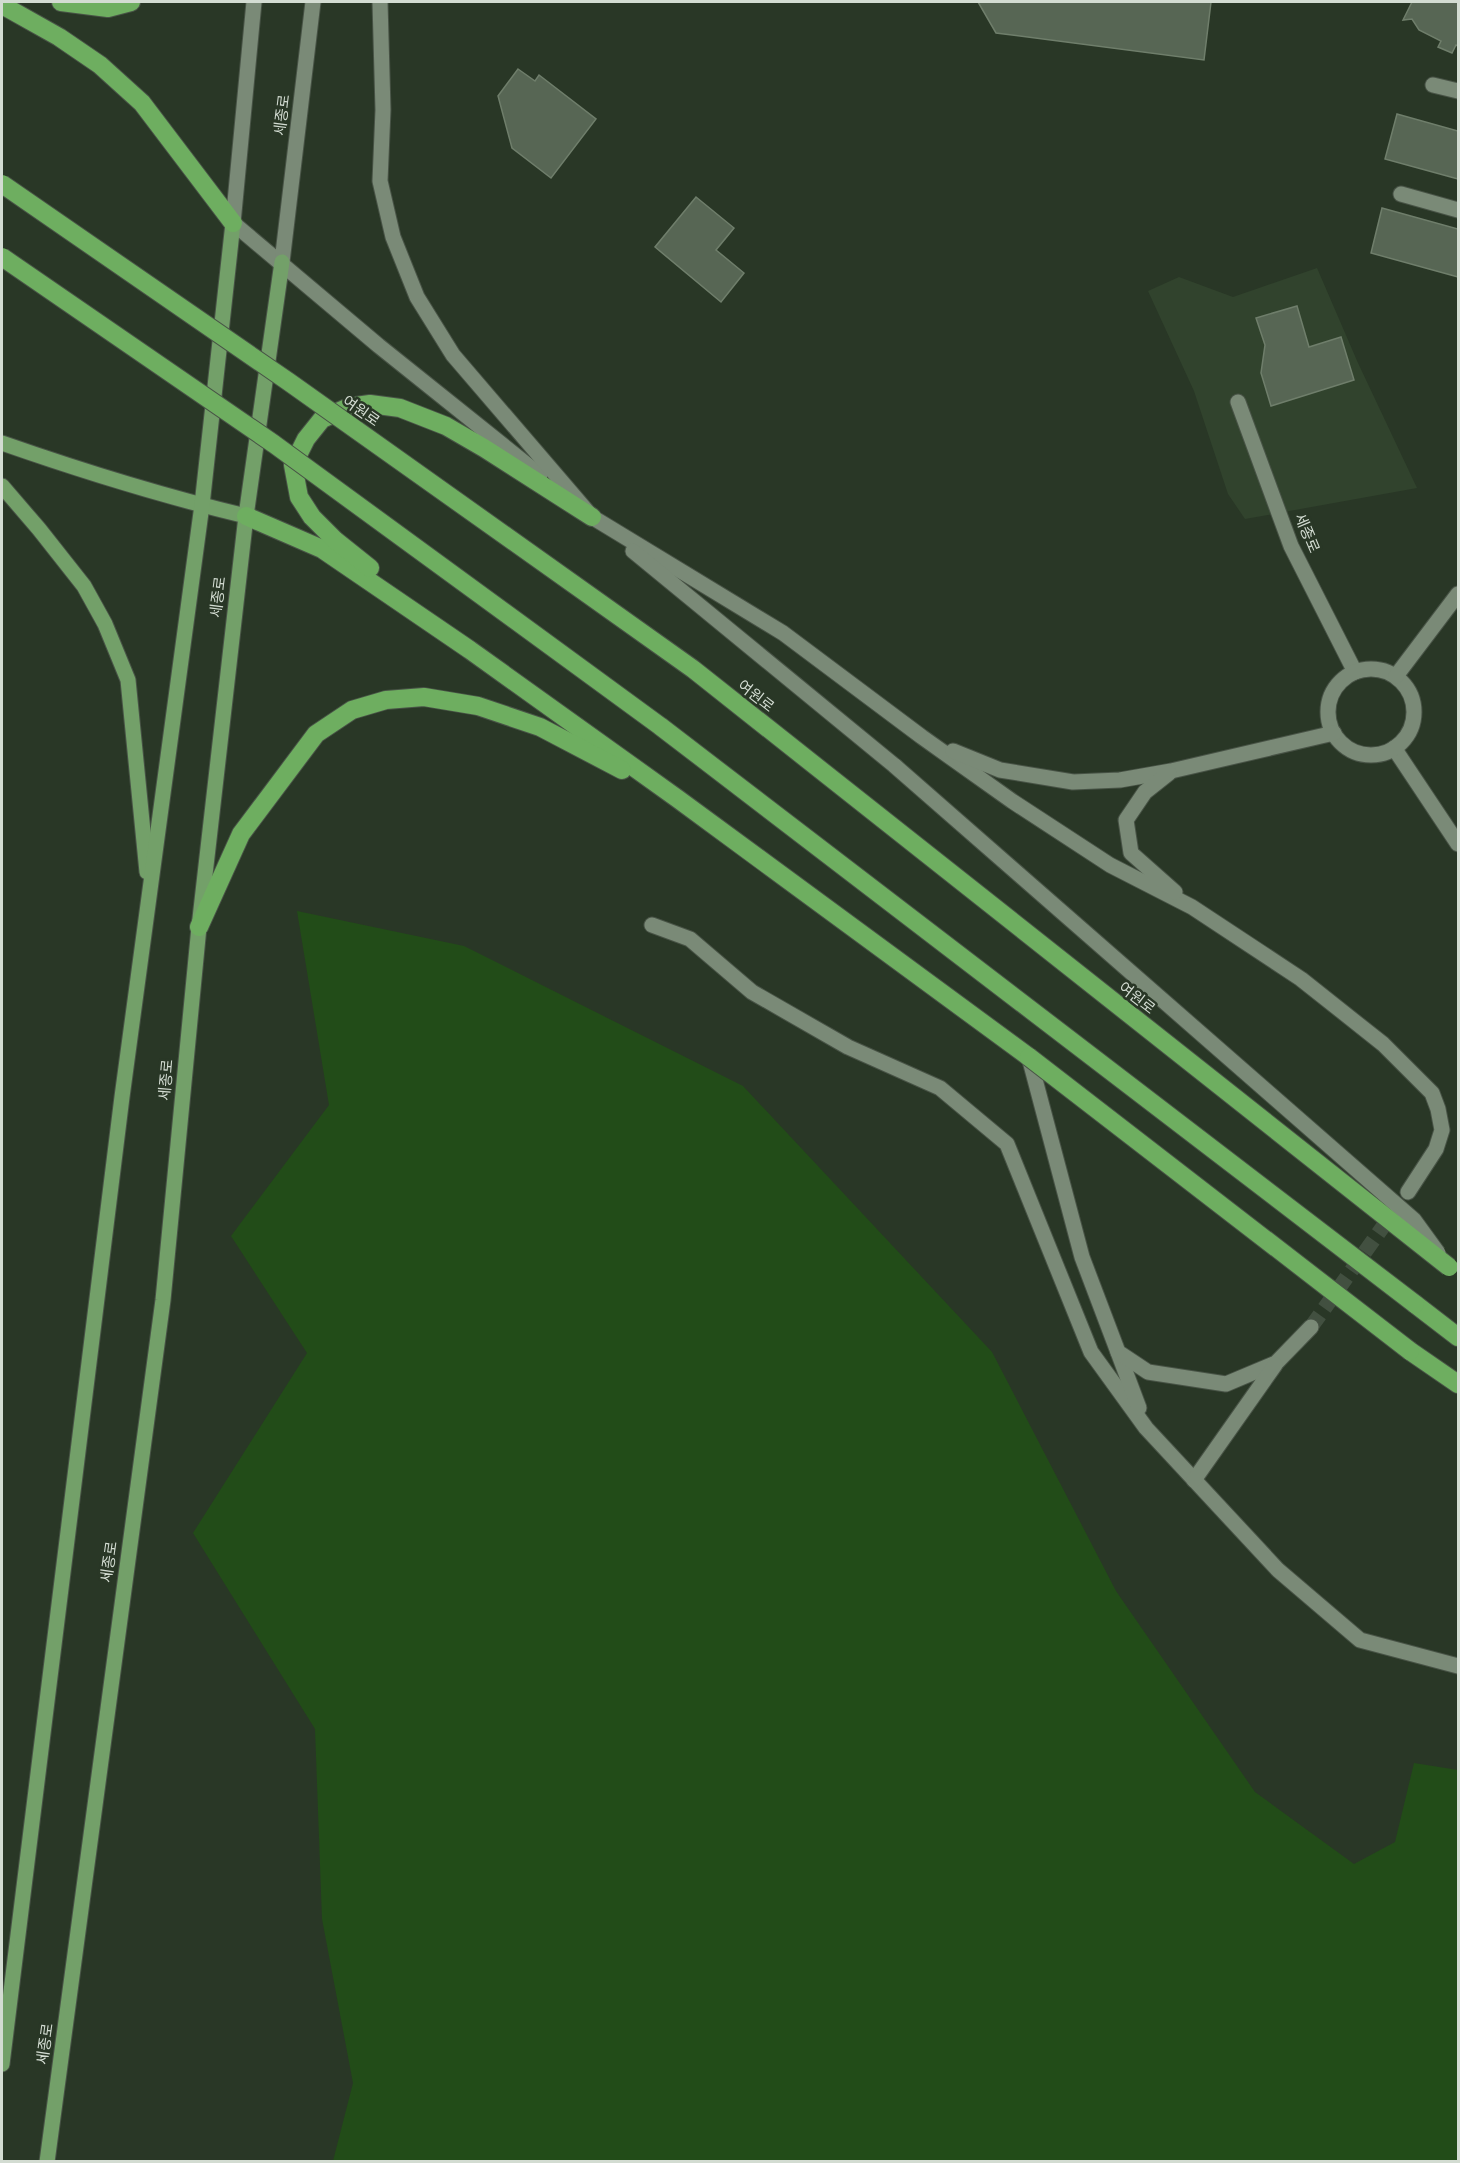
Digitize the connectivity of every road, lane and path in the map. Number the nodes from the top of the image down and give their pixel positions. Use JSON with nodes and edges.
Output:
{"nodes":[{"id":1,"x":61,"y":2,"type":"edge"},
{"id":2,"x":131,"y":2,"type":"edge"},
{"id":3,"x":254,"y":2,"type":"edge"},
{"id":4,"x":314,"y":2,"type":"edge"},
{"id":5,"x":380,"y":2,"type":"edge"},
{"id":6,"x":2,"y":5,"type":"edge"},
{"id":7,"x":1433,"y":85,"type":"dead end"},
{"id":8,"x":1458,"y":91,"type":"edge"},
{"id":9,"x":2,"y":184,"type":"edge"},
{"id":10,"x":1401,"y":194,"type":"dead end"},
{"id":11,"x":1458,"y":210,"type":"edge"},
{"id":12,"x":233,"y":223,"type":"junction"},
{"id":13,"x":2,"y":257,"type":"edge"},
{"id":14,"x":282,"y":262,"type":"junction"},
{"id":15,"x":1238,"y":402,"type":"dead end"},
{"id":16,"x":2,"y":443,"type":"edge"},
{"id":17,"x":2,"y":486,"type":"edge"},
{"id":18,"x":202,"y":505,"type":"junction"},
{"id":19,"x":246,"y":516,"type":"junction"},
{"id":20,"x":591,"y":517,"type":"junction"},
{"id":21,"x":1458,"y":594,"type":"edge"},
{"id":22,"x":470,"y":650,"type":"junction"},
{"id":23,"x":1355,"y":672,"type":"junction"},
{"id":24,"x":1396,"y":676,"type":"junction"},
{"id":25,"x":1334,"y":733,"type":"junction"},
{"id":26,"x":928,"y":741,"type":"junction"},
{"id":27,"x":1394,"y":748,"type":"junction"},
{"id":28,"x":1171,"y":771,"type":"junction"},
{"id":29,"x":678,"y":799,"type":"junction"},
{"id":30,"x":1458,"y":844,"type":"edge"},
{"id":31,"x":149,"y":897,"type":"junction"},
{"id":32,"x":1192,"y":907,"type":"junction"},
{"id":33,"x":651,"y":925,"type":"dead end"},
{"id":34,"x":198,"y":927,"type":"junction"},
{"id":35,"x":1029,"y":1057,"type":"junction"},
{"id":36,"x":1408,"y":1192,"type":"dead end"},
{"id":37,"x":1454,"y":1271,"type":"edge"},
{"id":38,"x":1311,"y":1327,"type":"tunnel mouth"},
{"id":39,"x":1458,"y":1337,"type":"edge"},
{"id":40,"x":1118,"y":1352,"type":"junction"},
{"id":41,"x":1276,"y":1363,"type":"junction"},
{"id":42,"x":1458,"y":1384,"type":"edge"},
{"id":43,"x":1146,"y":1428,"type":"junction"},
{"id":44,"x":1194,"y":1479,"type":"junction"},
{"id":45,"x":1458,"y":1666,"type":"edge"},
{"id":46,"x":2,"y":2064,"type":"edge"},
{"id":47,"x":47,"y":2162,"type":"edge"}],
"edges":[{"from":1,"to":2,"type":"highway"},
{"from":3,"to":12,"type":"street"},
{"from":4,"to":14,"type":"street","name":"세종로"},
{"from":5,"to":20,"type":"street"},
{"from":6,"to":12,"type":"highway"},
{"from":7,"to":8,"type":"street"},
{"from":9,"to":37,"type":"highway","name":"여원로","bridge":true},
{"from":10,"to":11,"type":"street"},
{"from":12,"to":14,"type":"street"},
{"from":12,"to":18,"type":"main road","name":"세종로"},
{"from":13,"to":39,"type":"highway","bridge":true},
{"from":14,"to":19,"type":"main road","name":"세종로"},
{"from":14,"to":20,"type":"street"},
{"from":15,"to":23,"type":"street","name":"세종로"},
{"from":16,"to":18,"type":"main road"},
{"from":17,"to":31,"type":"main road"},
{"from":18,"to":19,"type":"main road"},
{"from":18,"to":31,"type":"main road","name":"세종로"},
{"from":19,"to":22,"type":"highway"},
{"from":19,"to":34,"type":"main road","name":"세종로"},
{"from":20,"to":22,"type":"highway"},
{"from":20,"to":26,"type":"street"},
{"from":20,"to":37,"type":"street","bridge":true},
{"from":21,"to":24,"type":"street"},
{"from":22,"to":29,"type":"highway"},
{"from":23,"to":24,"type":"street"},
{"from":23,"to":25,"type":"street"},
{"from":24,"to":27,"type":"street"},
{"from":25,"to":27,"type":"street"},
{"from":25,"to":28,"type":"street"},
{"from":26,"to":28,"type":"street"},
{"from":26,"to":32,"type":"street"},
{"from":27,"to":30,"type":"street"},
{"from":28,"to":32,"type":"street"},
{"from":29,"to":34,"type":"highway"},
{"from":29,"to":35,"type":"highway"},
{"from":31,"to":46,"type":"main road","name":"세종로"},
{"from":32,"to":36,"type":"street"},
{"from":33,"to":43,"type":"street"},
{"from":34,"to":47,"type":"main road","name":"세종로"},
{"from":35,"to":40,"type":"street"},
{"from":35,"to":42,"type":"highway","bridge":true},
{"from":38,"to":41,"type":"street"},
{"from":40,"to":41,"type":"street"},
{"from":40,"to":43,"type":"street"},
{"from":41,"to":44,"type":"street"},
{"from":43,"to":44,"type":"street"},
{"from":44,"to":45,"type":"street"}]}
